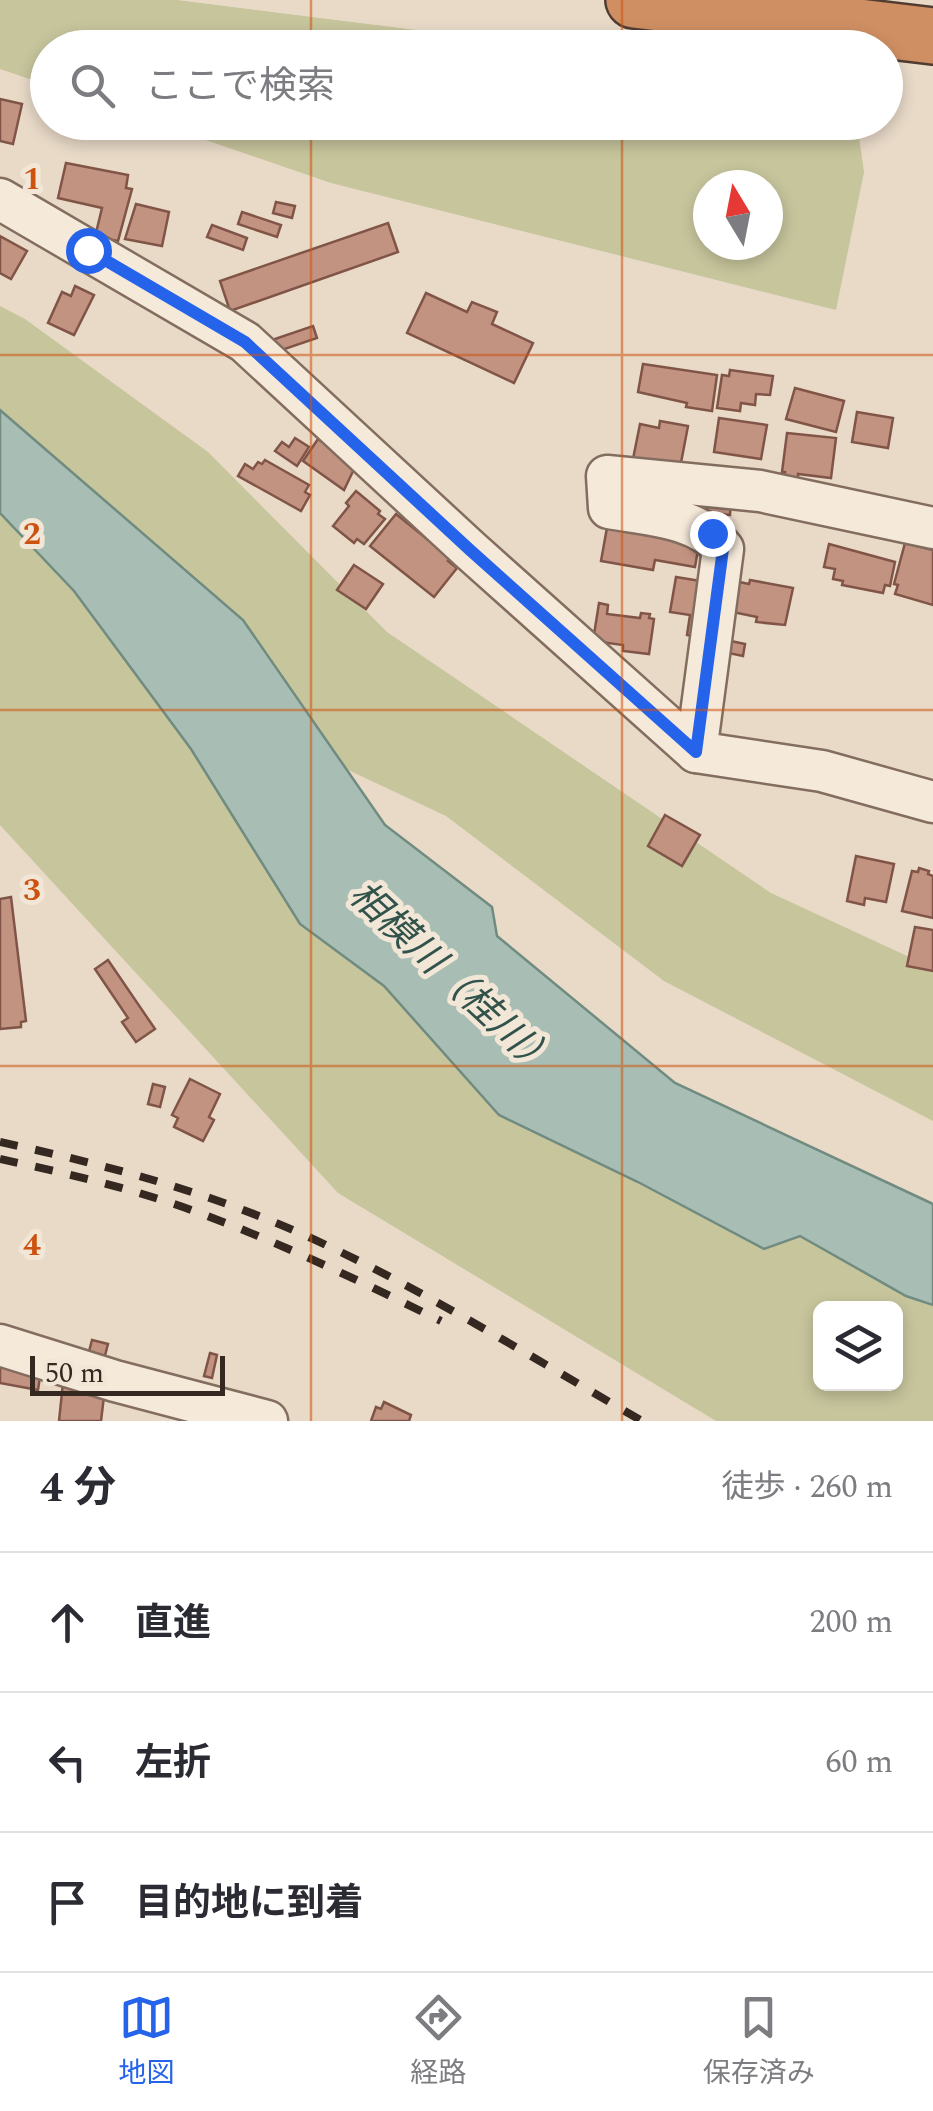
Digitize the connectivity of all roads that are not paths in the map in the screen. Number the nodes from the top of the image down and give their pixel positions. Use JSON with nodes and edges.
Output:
{"nodes":[{"id":1,"x":634,"y":0,"type":"edge"},
{"id":2,"x":883,"y":30,"type":"edge"},
{"id":3,"x":903,"y":32,"type":"edge"},
{"id":4,"x":933,"y":36,"type":"edge"},
{"id":5,"x":0,"y":199,"type":"edge"},
{"id":6,"x":933,"y":528,"type":"edge"},
{"id":7,"x":696,"y":752,"type":"junction"},
{"id":8,"x":933,"y":802,"type":"edge"},
{"id":9,"x":0,"y":1344,"type":"edge"},
{"id":10,"x":267,"y":1421,"type":"edge"}],
"edges":[{"from":1,"to":2,"type":"highway"},
{"from":3,"to":4,"type":"highway"},
{"from":5,"to":7,"type":"street"},
{"from":6,"to":7,"type":"street"},
{"from":7,"to":8,"type":"street"},
{"from":9,"to":10,"type":"street"}]}
